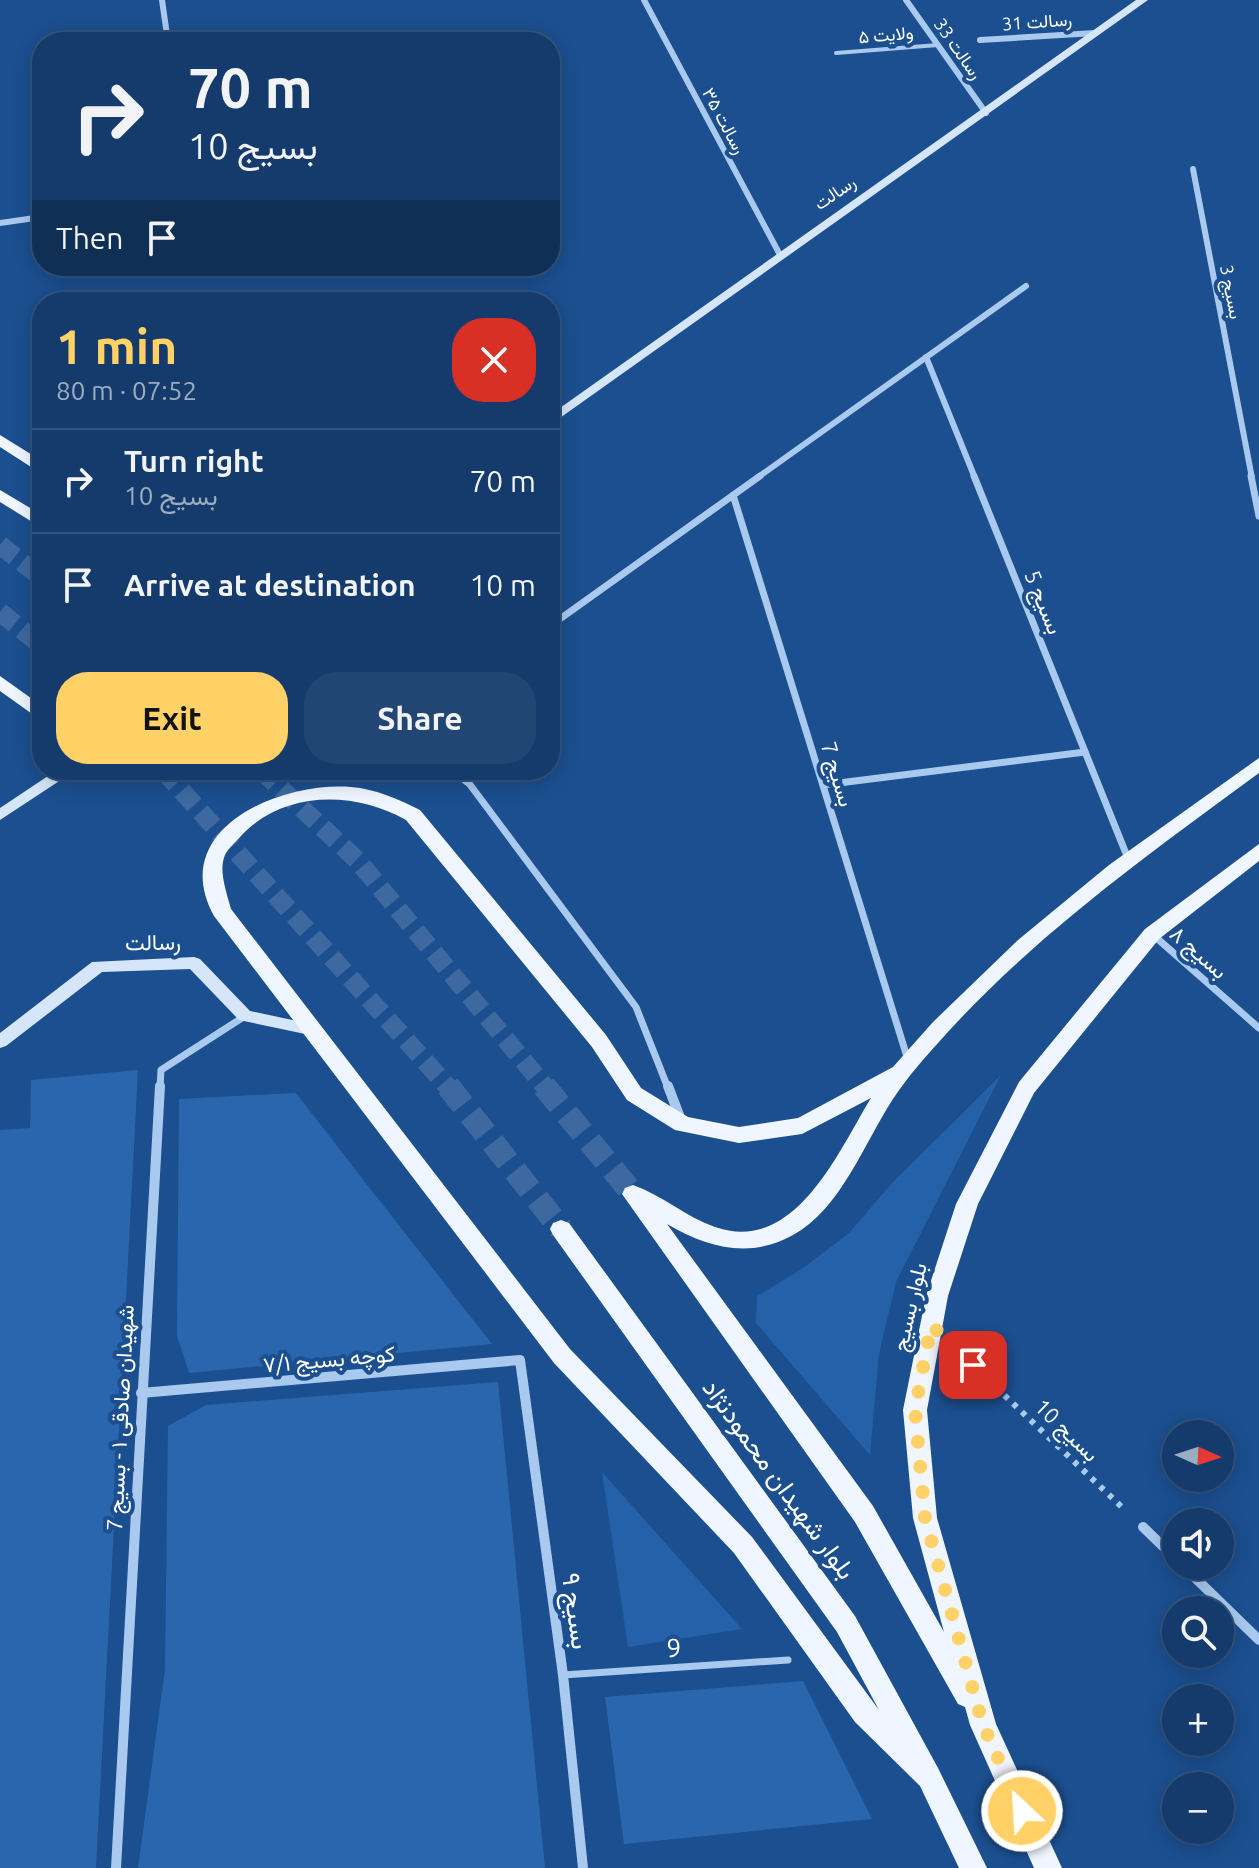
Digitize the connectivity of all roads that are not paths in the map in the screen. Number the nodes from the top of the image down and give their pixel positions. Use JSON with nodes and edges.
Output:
{"nodes":[{"id":1,"x":162,"y":0,"type":"edge"},
{"id":2,"x":644,"y":0,"type":"edge"},
{"id":3,"x":906,"y":0,"type":"edge"},
{"id":4,"x":1143,"y":0,"type":"edge"},
{"id":5,"x":167,"y":32,"type":"edge"},
{"id":6,"x":1095,"y":33,"type":"junction"},
{"id":7,"x":980,"y":40,"type":"dead end"},
{"id":8,"x":938,"y":45,"type":"junction"},
{"id":9,"x":836,"y":53,"type":"dead end"},
{"id":10,"x":986,"y":113,"type":"junction"},
{"id":11,"x":1193,"y":169,"type":"dead end"},
{"id":12,"x":32,"y":218,"type":"edge"},
{"id":13,"x":0,"y":223,"type":"edge"},
{"id":14,"x":780,"y":255,"type":"junction"},
{"id":15,"x":1026,"y":286,"type":"dead end"},
{"id":16,"x":926,"y":357,"type":"junction"},
{"id":17,"x":560,"y":414,"type":"edge"},
{"id":18,"x":0,"y":440,"type":"edge"},
{"id":19,"x":32,"y":462,"type":"edge"},
{"id":20,"x":0,"y":495,"type":"edge"},
{"id":21,"x":733,"y":495,"type":"junction"},
{"id":22,"x":32,"y":516,"type":"edge"},
{"id":23,"x":1259,"y":516,"type":"edge"},
{"id":24,"x":560,"y":619,"type":"edge"},
{"id":25,"x":0,"y":682,"type":"edge"},
{"id":26,"x":32,"y":707,"type":"edge"},
{"id":27,"x":1085,"y":752,"type":"junction"},
{"id":28,"x":1259,"y":764,"type":"edge"},
{"id":29,"x":53,"y":780,"type":"edge"},
{"id":30,"x":466,"y":780,"type":"edge"},
{"id":31,"x":468,"y":782,"type":"joint"},
{"id":32,"x":823,"y":785,"type":"junction"},
{"id":33,"x":0,"y":815,"type":"edge"},
{"id":34,"x":1259,"y":851,"type":"edge"},
{"id":35,"x":1129,"y":861,"type":"junction"},
{"id":36,"x":1152,"y":934,"type":"junction"},
{"id":37,"x":245,"y":1016,"type":"junction"},
{"id":38,"x":1259,"y":1028,"type":"edge"},
{"id":39,"x":310,"y":1029,"type":"junction"},
{"id":40,"x":0,"y":1042,"type":"edge"},
{"id":41,"x":904,"y":1068,"type":"junction"},
{"id":42,"x":683,"y":1124,"type":"junction"},
{"id":43,"x":561,"y":1229,"type":"tunnel mouth"},
{"id":44,"x":520,"y":1360,"type":"joint"},
{"id":45,"x":141,"y":1393,"type":"junction"},
{"id":46,"x":1143,"y":1527,"type":"road end"},
{"id":47,"x":1162,"y":1545,"type":"edge"},
{"id":48,"x":1197,"y":1580,"type":"edge"},
{"id":49,"x":1259,"y":1640,"type":"edge"},
{"id":50,"x":788,"y":1660,"type":"dead end"},
{"id":51,"x":563,"y":1675,"type":"junction"},
{"id":52,"x":983,"y":1725,"type":"junction"},
{"id":53,"x":929,"y":1777,"type":"junction"},
{"id":54,"x":116,"y":1868,"type":"edge"},
{"id":55,"x":583,"y":1868,"type":"edge"},
{"id":56,"x":973,"y":1868,"type":"edge"},
{"id":57,"x":1048,"y":1868,"type":"edge"}],
"edges":[{"from":1,"to":5,"type":"street"},
{"from":2,"to":14,"type":"street","name":"رسالت ۳۵"},
{"from":3,"to":8,"type":"street","name":"رسالت 33"},
{"from":4,"to":6,"type":"main road","name":"رسالت"},
{"from":6,"to":7,"type":"street","name":"رسالت 31"},
{"from":6,"to":10,"type":"main road","name":"رسالت"},
{"from":8,"to":9,"type":"lane","name":"ولایت ۵"},
{"from":8,"to":10,"type":"street","name":"رسالت 33"},
{"from":10,"to":14,"type":"main road","name":"رسالت"},
{"from":11,"to":23,"type":"street","name":"بسیج 3"},
{"from":12,"to":13,"type":"street"},
{"from":14,"to":17,"type":"main road","name":"رسالت"},
{"from":15,"to":16,"type":"street"},
{"from":16,"to":21,"type":"street"},
{"from":16,"to":27,"type":"street","name":"بسیج 5"},
{"from":18,"to":19,"type":"main road"},
{"from":20,"to":22,"type":"main road"},
{"from":21,"to":24,"type":"street"},
{"from":21,"to":32,"type":"street","name":"بسیج 7"},
{"from":25,"to":26,"type":"main road"},
{"from":27,"to":32,"type":"street"},
{"from":27,"to":35,"type":"street","name":"بسیج 5"},
{"from":28,"to":35,"type":"main road"},
{"from":29,"to":33,"type":"main road"},
{"from":30,"to":31,"type":"street"},
{"from":31,"to":42,"type":"street"},
{"from":32,"to":41,"type":"street","name":"بسیج 7"},
{"from":34,"to":36,"type":"main road","name":"بلوار بسیج"},
{"from":35,"to":41,"type":"main road"},
{"from":36,"to":38,"type":"street","name":"بسیج ۸"},
{"from":36,"to":52,"type":"main road","name":"بلوار بسیج"},
{"from":37,"to":39,"type":"main road"},
{"from":37,"to":40,"type":"main road","name":"رسالت"},
{"from":37,"to":45,"type":"street","name":"شهیدان صادقی ۱ - بسیج 7"},
{"from":39,"to":42,"type":"main road"},
{"from":39,"to":53,"type":"main road"},
{"from":41,"to":42,"type":"main road"},
{"from":41,"to":52,"type":"main road","name":"بلوار شهیدان محمودنژاد"},
{"from":43,"to":53,"type":"main road","name":"بلوار شهیدان محمودنژاد"},
{"from":44,"to":45,"type":"street","name":"کوچه بسیج ۷/۱"},
{"from":44,"to":51,"type":"street","name":"بسیج ۹"},
{"from":45,"to":54,"type":"street","name":"شهیدان صادقی ۱ - بسیج 7"},
{"from":46,"to":47,"type":"street"},
{"from":48,"to":49,"type":"street"},
{"from":50,"to":51,"type":"lane","name":"9"},
{"from":51,"to":55,"type":"street","name":"بسیج ۹"},
{"from":52,"to":57,"type":"main road","name":"بلوار بسیج"},
{"from":53,"to":56,"type":"main road"}]}
